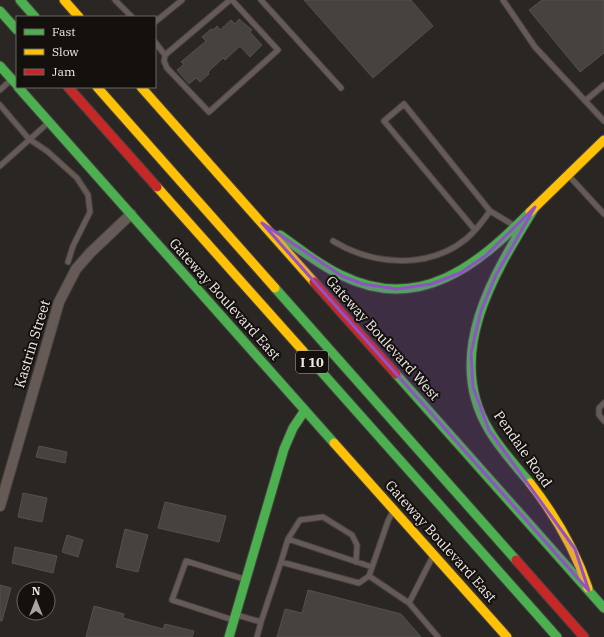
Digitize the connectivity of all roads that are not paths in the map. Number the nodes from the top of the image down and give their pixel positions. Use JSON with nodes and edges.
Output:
{"nodes":[{"id":1,"x":20,"y":0,"type":"edge"},
{"id":2,"x":64,"y":0,"type":"edge"},
{"id":3,"x":115,"y":0,"type":"edge"},
{"id":4,"x":182,"y":0,"type":"edge"},
{"id":5,"x":231,"y":0,"type":"edge"},
{"id":6,"x":261,"y":0,"type":"edge"},
{"id":7,"x":504,"y":0,"type":"edge"},
{"id":8,"x":0,"y":11,"type":"edge"},
{"id":9,"x":34,"y":16,"type":"edge"},
{"id":10,"x":78,"y":16,"type":"edge"},
{"id":11,"x":131,"y":16,"type":"edge"},
{"id":12,"x":156,"y":21,"type":"edge"},
{"id":13,"x":16,"y":29,"type":"edge"},
{"id":14,"x":156,"y":43,"type":"edge"},
{"id":15,"x":165,"y":55,"type":"junction"},
{"id":16,"x":0,"y":66,"type":"edge"},
{"id":17,"x":16,"y":84,"type":"edge"},
{"id":18,"x":604,"y":85,"type":"edge"},
{"id":19,"x":19,"y":88,"type":"edge"},
{"id":20,"x":69,"y":88,"type":"edge"},
{"id":21,"x":98,"y":88,"type":"edge"},
{"id":22,"x":142,"y":88,"type":"edge"},
{"id":23,"x":341,"y":88,"type":"dead end"},
{"id":24,"x":0,"y":90,"type":"edge"},
{"id":25,"x":585,"y":101,"type":"junction"},
{"id":26,"x":0,"y":105,"type":"edge"},
{"id":27,"x":604,"y":121,"type":"edge"},
{"id":28,"x":49,"y":122,"type":"junction"},
{"id":29,"x":29,"y":139,"type":"junction"},
{"id":30,"x":604,"y":140,"type":"edge"},
{"id":31,"x":0,"y":166,"type":"edge"},
{"id":32,"x":567,"y":173,"type":"junction"},
{"id":33,"x":535,"y":207,"type":"junction"},
{"id":34,"x":490,"y":211,"type":"junction"},
{"id":35,"x":132,"y":214,"type":"junction"},
{"id":36,"x":604,"y":214,"type":"edge"},
{"id":37,"x":262,"y":223,"type":"junction"},
{"id":38,"x":516,"y":226,"type":"junction"},
{"id":39,"x":475,"y":230,"type":"junction"},
{"id":40,"x":333,"y":242,"type":"dead end"},
{"id":41,"x":68,"y":262,"type":"dead end"},
{"id":42,"x":604,"y":403,"type":"edge"},
{"id":43,"x":305,"y":410,"type":"junction"},
{"id":44,"x":604,"y":421,"type":"edge"},
{"id":45,"x":0,"y":506,"type":"edge"},
{"id":46,"x":394,"y":510,"type":"junction"},
{"id":47,"x":288,"y":539,"type":"junction"},
{"id":48,"x":433,"y":554,"type":"junction"},
{"id":49,"x":281,"y":562,"type":"junction"},
{"id":50,"x":356,"y":562,"type":"junction"},
{"id":51,"x":372,"y":567,"type":"junction"},
{"id":52,"x":369,"y":576,"type":"junction"},
{"id":53,"x":246,"y":580,"type":"junction"},
{"id":54,"x":589,"y":591,"type":"junction"},
{"id":55,"x":408,"y":603,"type":"junction"},
{"id":56,"x":604,"y":608,"type":"edge"},
{"id":57,"x":235,"y":617,"type":"junction"},
{"id":58,"x":261,"y":622,"type":"junction"},
{"id":59,"x":229,"y":637,"type":"edge"},
{"id":60,"x":258,"y":637,"type":"edge"},
{"id":61,"x":438,"y":637,"type":"edge"},
{"id":62,"x":507,"y":637,"type":"edge"},
{"id":63,"x":557,"y":637,"type":"edge"},
{"id":64,"x":584,"y":637,"type":"edge"}],
"edges":[{"from":1,"to":9,"type":"main road"},
{"from":2,"to":10,"type":"main road"},
{"from":3,"to":11,"type":"lane"},
{"from":4,"to":12,"type":"lane"},
{"from":5,"to":15,"type":"lane"},
{"from":5,"to":15,"type":"lane"},
{"from":6,"to":23,"type":"lane"},
{"from":7,"to":25,"type":"lane"},
{"from":8,"to":13,"type":"main road"},
{"from":14,"to":15,"type":"lane"},
{"from":16,"to":17,"type":"main road","name":"Gateway Boulevard East"},
{"from":17,"to":24,"type":"lane"},
{"from":18,"to":25,"type":"lane"},
{"from":19,"to":28,"type":"main road","name":"Gateway Boulevard East"},
{"from":20,"to":63,"type":"main road","number":"I 10"},
{"from":21,"to":64,"type":"main road","number":"I 10"},
{"from":22,"to":37,"type":"main road","name":"Gateway Boulevard West"},
{"from":25,"to":27,"type":"lane"},
{"from":26,"to":29,"type":"lane"},
{"from":28,"to":29,"type":"lane"},
{"from":28,"to":35,"type":"main road","name":"Gateway Boulevard East"},
{"from":29,"to":31,"type":"lane"},
{"from":29,"to":41,"type":"lane"},
{"from":30,"to":32,"type":"main road","name":"Pendale Road"},
{"from":32,"to":33,"type":"main road","name":"Pendale Road"},
{"from":32,"to":36,"type":"lane"},
{"from":33,"to":38,"type":"main road","name":"Pendale Road"},
{"from":33,"to":54,"type":"main road","name":"Pendale Road"},
{"from":34,"to":38,"type":"lane"},
{"from":34,"to":39,"type":"lane"},
{"from":34,"to":39,"type":"lane"},
{"from":35,"to":43,"type":"main road","name":"Gateway Boulevard East"},
{"from":35,"to":45,"type":"street","name":"Kastrin Street"},
{"from":37,"to":38,"type":"main road","name":"Pendale Road"},
{"from":37,"to":54,"type":"main road","name":"Gateway Boulevard West"},
{"from":39,"to":40,"type":"lane"},
{"from":42,"to":44,"type":"lane"},
{"from":43,"to":46,"type":"main road","name":"Gateway Boulevard East"},
{"from":43,"to":53,"type":"main road"},
{"from":46,"to":48,"type":"main road","name":"Gateway Boulevard East"},
{"from":46,"to":51,"type":"lane"},
{"from":47,"to":49,"type":"lane"},
{"from":47,"to":50,"type":"lane"},
{"from":47,"to":50,"type":"lane"},
{"from":48,"to":55,"type":"lane"},
{"from":48,"to":62,"type":"main road","name":"Gateway Boulevard East"},
{"from":49,"to":52,"type":"lane"},
{"from":49,"to":58,"type":"lane"},
{"from":50,"to":51,"type":"lane"},
{"from":51,"to":52,"type":"lane"},
{"from":52,"to":55,"type":"lane"},
{"from":53,"to":57,"type":"main road"},
{"from":53,"to":57,"type":"lane"},
{"from":54,"to":56,"type":"main road","name":"Gateway Boulevard West"},
{"from":55,"to":61,"type":"lane"},
{"from":57,"to":58,"type":"lane"},
{"from":57,"to":59,"type":"main road"},
{"from":58,"to":60,"type":"lane"}]}
